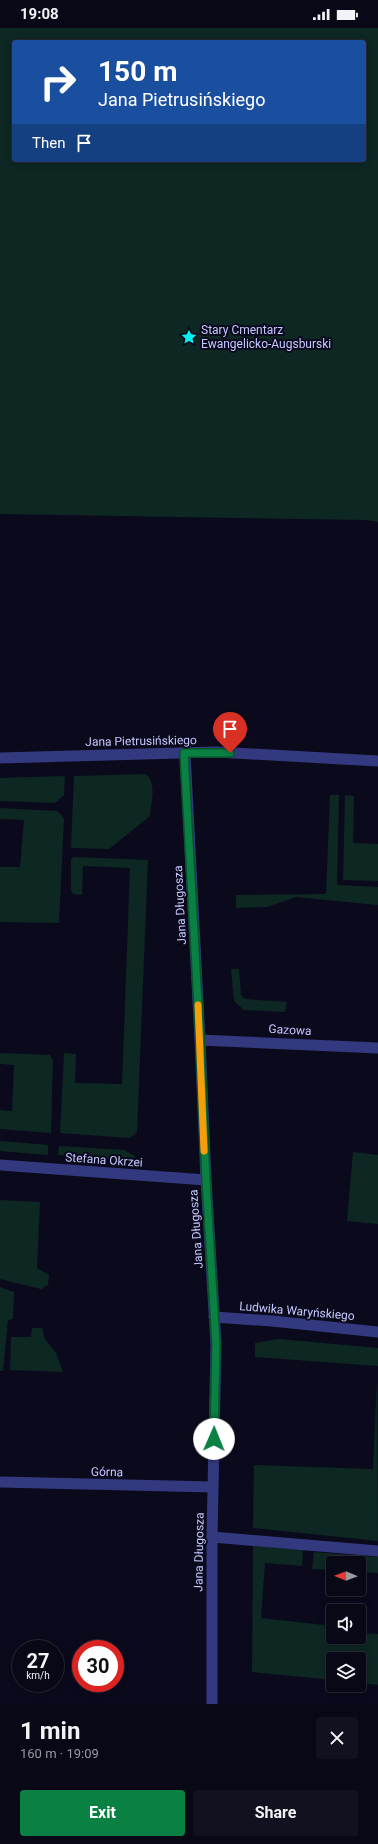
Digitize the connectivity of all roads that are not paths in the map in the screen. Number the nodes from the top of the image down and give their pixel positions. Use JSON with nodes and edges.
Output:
{"nodes":[{"id":1,"x":184,"y":753,"type":"junction"},
{"id":2,"x":0,"y":758,"type":"edge"},
{"id":3,"x":378,"y":761,"type":"edge"},
{"id":4,"x":200,"y":1040,"type":"junction"},
{"id":5,"x":378,"y":1048,"type":"edge"},
{"id":6,"x":0,"y":1165,"type":"edge"},
{"id":7,"x":206,"y":1180,"type":"junction"},
{"id":8,"x":214,"y":1318,"type":"junction"},
{"id":9,"x":378,"y":1332,"type":"edge"},
{"id":10,"x":0,"y":1482,"type":"edge"},
{"id":11,"x":213,"y":1487,"type":"junction"},
{"id":12,"x":212,"y":1537,"type":"junction"},
{"id":13,"x":378,"y":1551,"type":"edge"},
{"id":14,"x":212,"y":1704,"type":"edge"}],
"edges":[{"from":1,"to":2,"type":"street","name":"Jana Pietrusińskiego"},
{"from":1,"to":3,"type":"street","name":"Jana Pietrusińskiego"},
{"from":1,"to":4,"type":"street","name":"Jana Długosza"},
{"from":4,"to":5,"type":"street","name":"Gazowa"},
{"from":4,"to":7,"type":"street","name":"Jana Długosza"},
{"from":6,"to":7,"type":"street","name":"Stefana Okrzei"},
{"from":7,"to":8,"type":"street","name":"Jana Długosza"},
{"from":8,"to":9,"type":"street","name":"Ludwika Waryńskiego"},
{"from":8,"to":11,"type":"street","name":"Jana Długosza"},
{"from":10,"to":11,"type":"street","name":"Górna"},
{"from":11,"to":12,"type":"street","name":"Jana Długosza"},
{"from":12,"to":13,"type":"street"},
{"from":12,"to":14,"type":"street","name":"Jana Długosza"}]}
